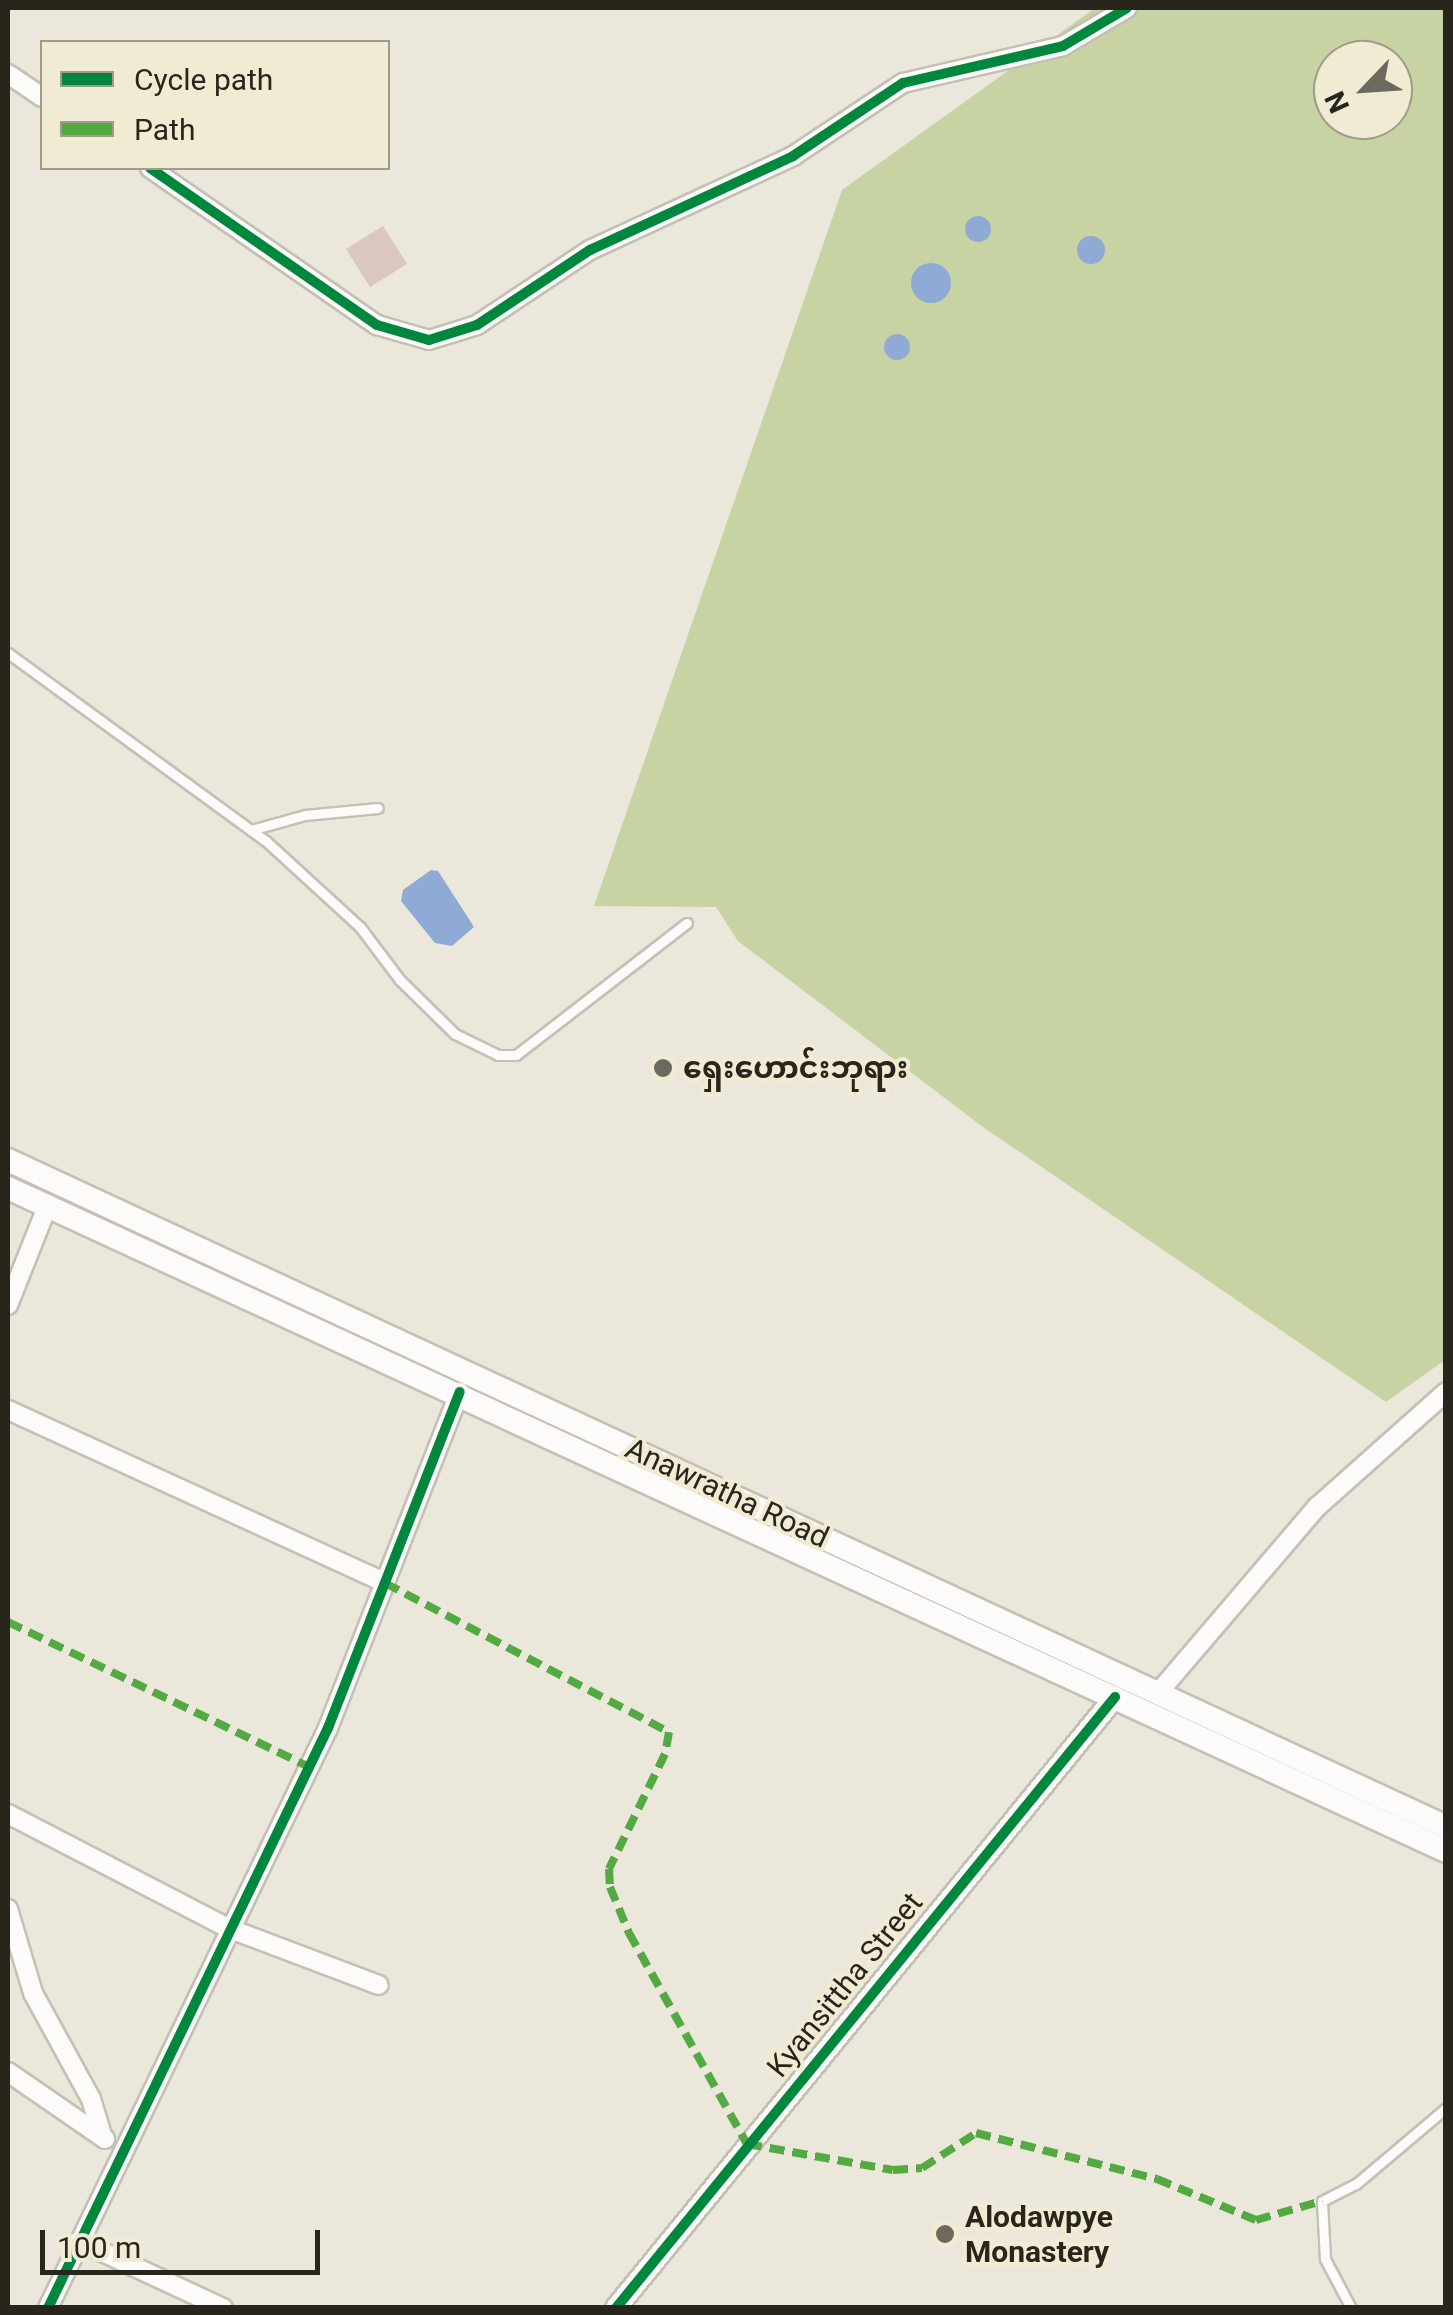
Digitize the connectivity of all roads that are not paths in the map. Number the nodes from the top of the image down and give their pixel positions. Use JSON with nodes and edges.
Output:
{"nodes":[{"id":1,"x":1127,"y":8,"type":"edge"},
{"id":2,"x":8,"y":74,"type":"edge"},
{"id":3,"x":40,"y":96,"type":"edge"},
{"id":4,"x":153,"y":170,"type":"edge"},
{"id":5,"x":8,"y":653,"type":"edge"},
{"id":6,"x":378,"y":808,"type":"dead end"},
{"id":7,"x":252,"y":830,"type":"junction"},
{"id":8,"x":688,"y":923,"type":"dead end"},
{"id":9,"x":8,"y":1160,"type":"edge"},
{"id":10,"x":8,"y":1188,"type":"edge"},
{"id":11,"x":47,"y":1206,"type":"junction"},
{"id":12,"x":172,"y":1236,"type":"junction"},
{"id":13,"x":162,"y":1259,"type":"junction"},
{"id":14,"x":8,"y":1305,"type":"edge"},
{"id":15,"x":341,"y":1328,"type":"junction"},
{"id":16,"x":460,"y":1392,"type":"junction"},
{"id":17,"x":1446,"y":1392,"type":"edge"},
{"id":18,"x":513,"y":1404,"type":"junction"},
{"id":19,"x":8,"y":1410,"type":"edge"},
{"id":20,"x":385,"y":1583,"type":"junction"},
{"id":21,"x":1121,"y":1689,"type":"junction"},
{"id":22,"x":1158,"y":1693,"type":"junction"},
{"id":23,"x":8,"y":1814,"type":"edge"},
{"id":24,"x":1446,"y":1827,"type":"edge"},
{"id":25,"x":1446,"y":1850,"type":"edge"},
{"id":26,"x":8,"y":1909,"type":"edge"},
{"id":27,"x":228,"y":1928,"type":"junction"},
{"id":28,"x":379,"y":1985,"type":"dead end"},
{"id":29,"x":8,"y":2072,"type":"edge"},
{"id":30,"x":1446,"y":2108,"type":"edge"},
{"id":31,"x":102,"y":2136,"type":"junction"},
{"id":32,"x":122,"y":2150,"type":"junction"},
{"id":33,"x":79,"y":2242,"type":"junction"},
{"id":34,"x":48,"y":2308,"type":"edge"},
{"id":35,"x":223,"y":2308,"type":"edge"},
{"id":36,"x":616,"y":2308,"type":"edge"},
{"id":37,"x":1350,"y":2308,"type":"edge"}],
"edges":[{"from":1,"to":4,"type":"street"},
{"from":2,"to":3,"type":"street"},
{"from":5,"to":7,"type":"lane"},
{"from":6,"to":7,"type":"lane"},
{"from":7,"to":8,"type":"lane"},
{"from":9,"to":12,"type":"main road","name":"Anawratha Road"},
{"from":10,"to":11,"type":"main road","name":"Anawratha Road"},
{"from":11,"to":13,"type":"main road","name":"Anawratha Road"},
{"from":11,"to":14,"type":"street"},
{"from":12,"to":13,"type":"main road"},
{"from":12,"to":15,"type":"main road","name":"Anawratha Road"},
{"from":13,"to":15,"type":"main road","name":"Anawratha Road"},
{"from":15,"to":16,"type":"main road","name":"Anawratha Road"},
{"from":15,"to":18,"type":"main road","name":"Anawratha Road"},
{"from":16,"to":18,"type":"main road","name":"Anawratha Road"},
{"from":16,"to":20,"type":"street"},
{"from":17,"to":22,"type":"street"},
{"from":18,"to":21,"type":"main road","name":"Anawratha Road"},
{"from":19,"to":20,"type":"street"},
{"from":20,"to":27,"type":"street"},
{"from":21,"to":22,"type":"main road","name":"Anawratha Road"},
{"from":21,"to":25,"type":"main road","name":"Anawratha Road"},
{"from":21,"to":36,"type":"street","name":"Kyansittha Street"},
{"from":22,"to":24,"type":"main road","name":"Anawratha Road"},
{"from":23,"to":27,"type":"street"},
{"from":26,"to":31,"type":"street"},
{"from":27,"to":28,"type":"street"},
{"from":27,"to":32,"type":"street"},
{"from":29,"to":31,"type":"street"},
{"from":30,"to":37,"type":"lane"},
{"from":31,"to":32,"type":"street"},
{"from":32,"to":33,"type":"street"},
{"from":33,"to":34,"type":"street"},
{"from":33,"to":35,"type":"street"}]}
